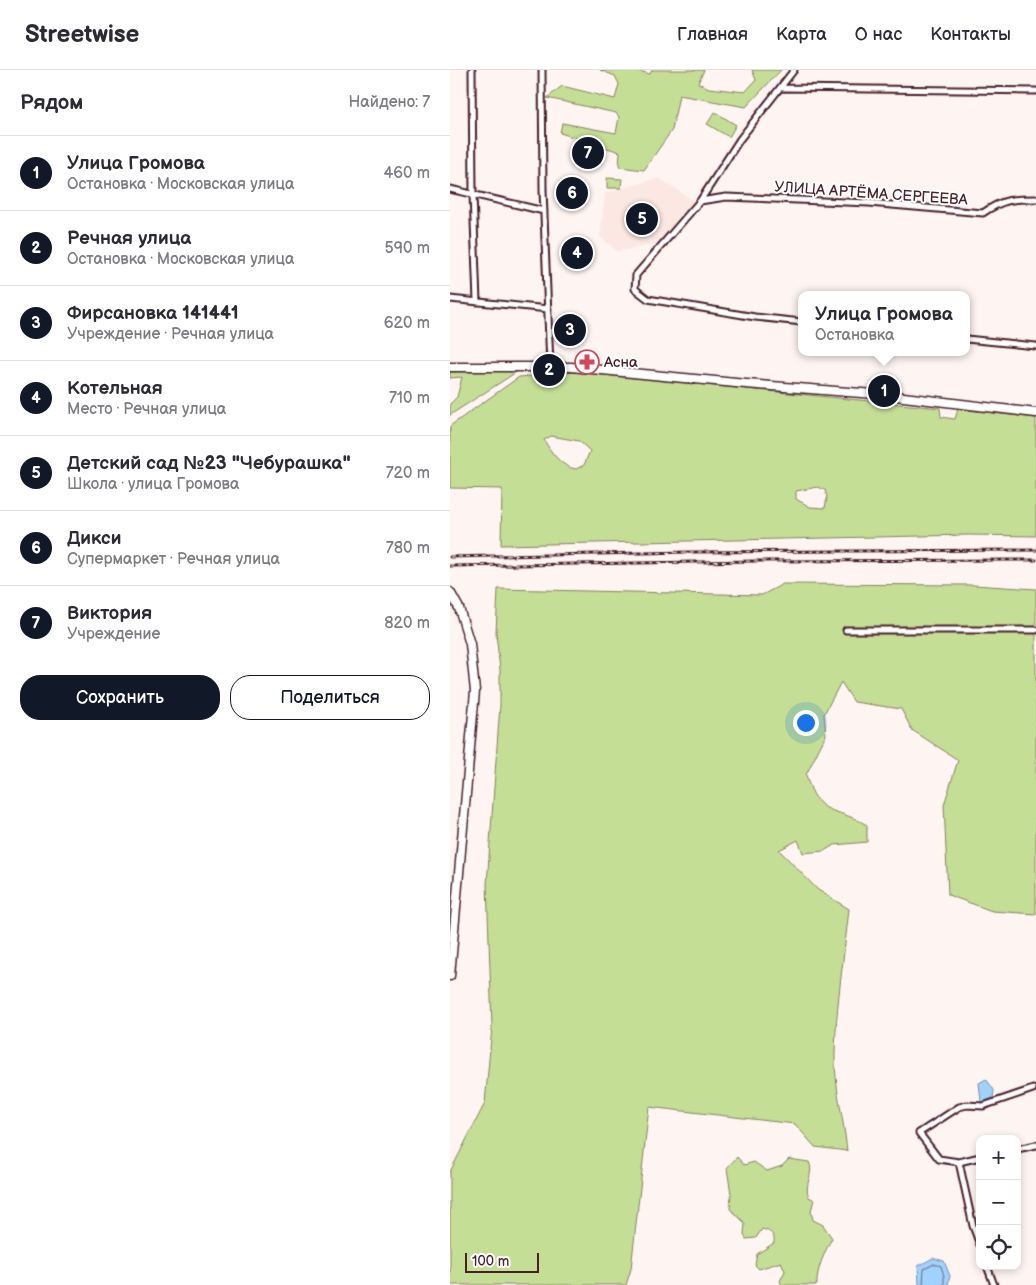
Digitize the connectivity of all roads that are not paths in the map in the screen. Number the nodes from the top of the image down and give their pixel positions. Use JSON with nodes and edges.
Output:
{"nodes":[{"id":1,"x":472,"y":70,"type":"edge"},
{"id":2,"x":542,"y":70,"type":"edge"},
{"id":3,"x":794,"y":70,"type":"edge"},
{"id":4,"x":782,"y":88,"type":"junction"},
{"id":5,"x":1036,"y":91,"type":"edge"},
{"id":6,"x":450,"y":189,"type":"edge"},
{"id":7,"x":473,"y":194,"type":"junction"},
{"id":8,"x":1036,"y":199,"type":"edge"},
{"id":9,"x":700,"y":201,"type":"junction"},
{"id":10,"x":544,"y":211,"type":"junction"},
{"id":11,"x":450,"y":299,"type":"edge"},
{"id":12,"x":477,"y":302,"type":"junction"},
{"id":13,"x":548,"y":309,"type":"junction"},
{"id":14,"x":798,"y":322,"type":"edge"},
{"id":15,"x":970,"y":339,"type":"edge"},
{"id":16,"x":1036,"y":346,"type":"edge"},
{"id":17,"x":550,"y":366,"type":"junction"},
{"id":18,"x":450,"y":367,"type":"edge"},
{"id":19,"x":1036,"y":413,"type":"edge"},
{"id":20,"x":450,"y":592,"type":"edge"},
{"id":21,"x":846,"y":630,"type":"dead end"},
{"id":22,"x":1036,"y":630,"type":"edge"},
{"id":23,"x":450,"y":976,"type":"edge"},
{"id":24,"x":1034,"y":1089,"type":"dead end"},
{"id":25,"x":1036,"y":1145,"type":"edge"},
{"id":26,"x":1021,"y":1148,"type":"edge"},
{"id":27,"x":976,"y":1158,"type":"edge"},
{"id":28,"x":959,"y":1162,"type":"junction"},
{"id":29,"x":976,"y":1234,"type":"edge"},
{"id":30,"x":988,"y":1270,"type":"edge"},
{"id":31,"x":994,"y":1285,"type":"edge"}],
"edges":[{"from":1,"to":7,"type":"street"},
{"from":2,"to":10,"type":"street"},
{"from":3,"to":4,"type":"street"},
{"from":4,"to":5,"type":"street"},
{"from":4,"to":9,"type":"street"},
{"from":6,"to":7,"type":"street"},
{"from":7,"to":10,"type":"street"},
{"from":7,"to":12,"type":"street"},
{"from":8,"to":9,"type":"street","name":"УЛИЦА АРТЁМА СЕРГЕЕВА"},
{"from":9,"to":14,"type":"street"},
{"from":10,"to":13,"type":"street"},
{"from":11,"to":12,"type":"street"},
{"from":12,"to":13,"type":"street"},
{"from":13,"to":17,"type":"street"},
{"from":15,"to":16,"type":"street"},
{"from":17,"to":18,"type":"street"},
{"from":17,"to":19,"type":"street"},
{"from":20,"to":23,"type":"street"},
{"from":21,"to":22,"type":"street"},
{"from":24,"to":28,"type":"street"},
{"from":25,"to":26,"type":"street"},
{"from":27,"to":28,"type":"street"},
{"from":28,"to":29,"type":"street"},
{"from":30,"to":31,"type":"street"}]}
